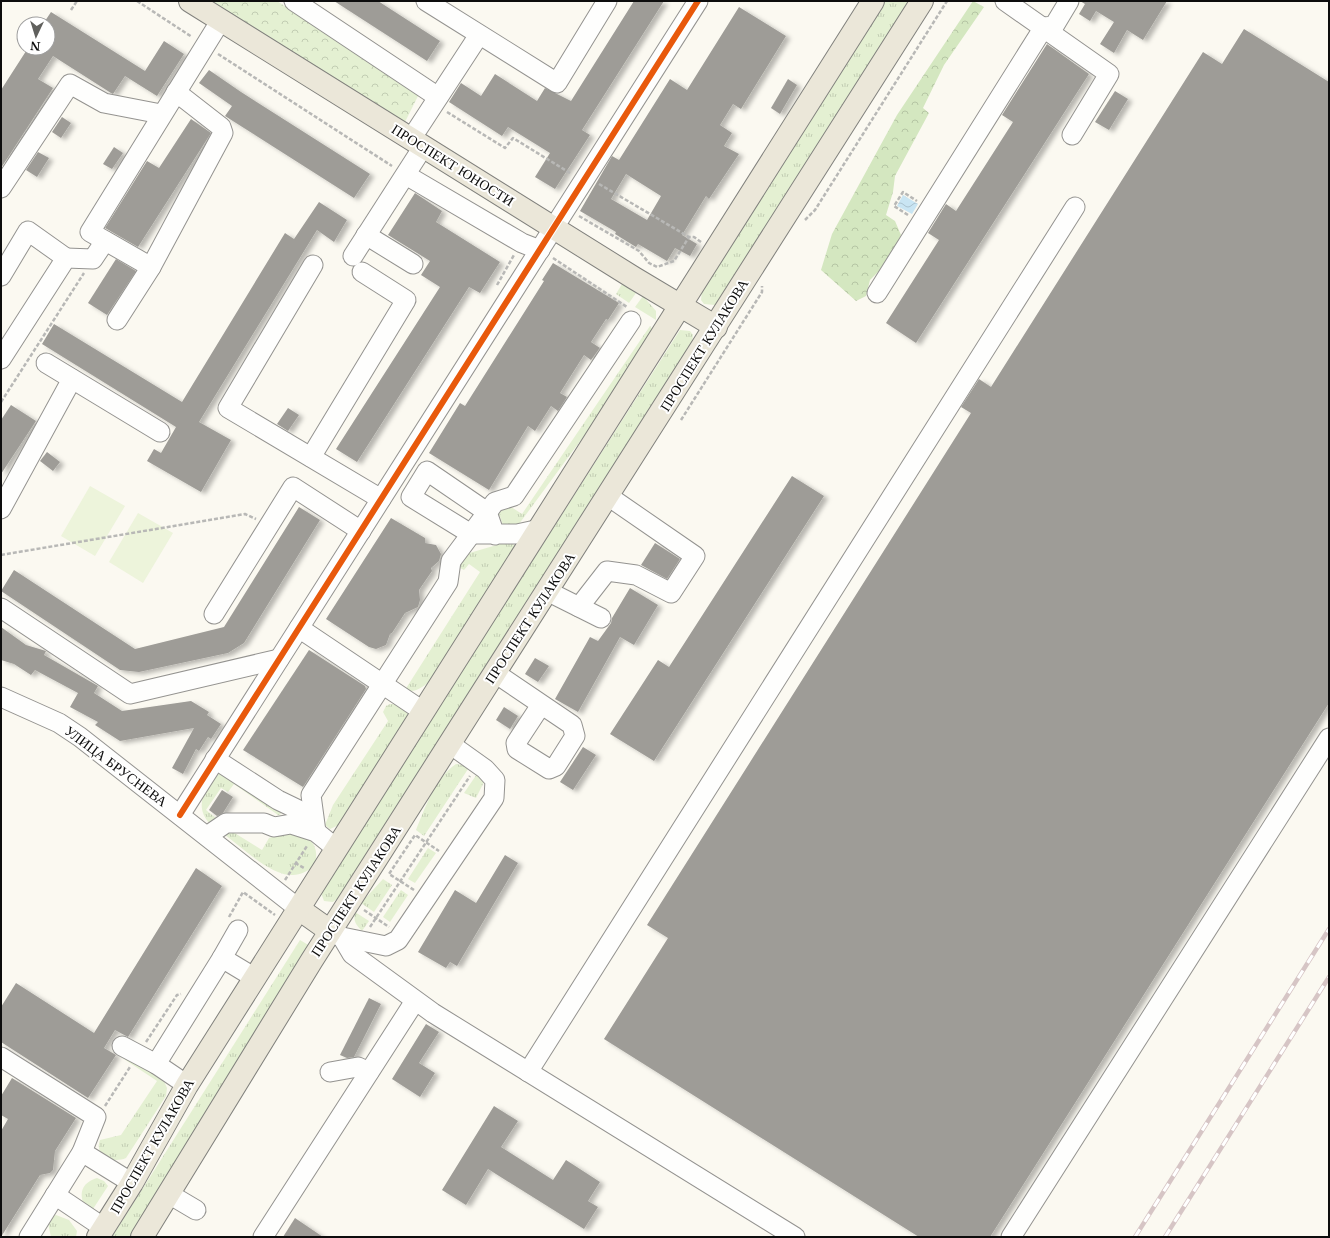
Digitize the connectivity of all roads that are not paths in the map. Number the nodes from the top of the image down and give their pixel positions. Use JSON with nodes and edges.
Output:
{"nodes":[{"id":1,"x":190,"y":1,"type":"edge"},
{"id":2,"x":294,"y":1,"type":"edge"},
{"id":3,"x":426,"y":1,"type":"edge"},
{"id":4,"x":607,"y":1,"type":"edge"},
{"id":5,"x":698,"y":1,"type":"edge"},
{"id":6,"x":873,"y":1,"type":"edge"},
{"id":7,"x":922,"y":1,"type":"edge"},
{"id":8,"x":1004,"y":1,"type":"edge"},
{"id":9,"x":1069,"y":1,"type":"edge"},
{"id":10,"x":221,"y":20,"type":"junction"},
{"id":11,"x":1044,"y":27,"type":"junction"},
{"id":12,"x":479,"y":34,"type":"junction"},
{"id":13,"x":176,"y":92,"type":"junction"},
{"id":14,"x":436,"y":100,"type":"junction"},
{"id":15,"x":162,"y":114,"type":"junction"},
{"id":16,"x":1072,"y":135,"type":"dead end"},
{"id":17,"x":417,"y":143,"type":"junction"},
{"id":18,"x":406,"y":175,"type":"junction"},
{"id":19,"x":1,"y":188,"type":"edge"},
{"id":20,"x":1076,"y":207,"type":"dead end"},
{"id":21,"x":554,"y":228,"type":"junction"},
{"id":22,"x":366,"y":235,"type":"junction"},
{"id":23,"x":105,"y":241,"type":"junction"},
{"id":24,"x":540,"y":250,"type":"junction"},
{"id":25,"x":66,"y":258,"type":"junction"},
{"id":26,"x":413,"y":264,"type":"dead end"},
{"id":27,"x":313,"y":265,"type":"dead end"},
{"id":28,"x":151,"y":267,"type":"junction"},
{"id":29,"x":1,"y":276,"type":"edge"},
{"id":30,"x":877,"y":293,"type":"dead end"},
{"id":31,"x":681,"y":307,"type":"junction"},
{"id":32,"x":630,"y":315,"type":"road end"},
{"id":33,"x":117,"y":320,"type":"dead end"},
{"id":34,"x":716,"y":327,"type":"junction"},
{"id":35,"x":1,"y":359,"type":"edge"},
{"id":36,"x":46,"y":363,"type":"dead end"},
{"id":37,"x":72,"y":379,"type":"junction"},
{"id":38,"x":160,"y":432,"type":"dead end"},
{"id":39,"x":311,"y":457,"type":"junction"},
{"id":40,"x":608,"y":496,"type":"junction"},
{"id":41,"x":381,"y":499,"type":"junction"},
{"id":42,"x":1,"y":509,"type":"edge"},
{"id":43,"x":487,"y":512,"type":"junction"},
{"id":44,"x":540,"y":529,"type":"junction"},
{"id":45,"x":361,"y":531,"type":"junction"},
{"id":46,"x":471,"y":534,"type":"junction"},
{"id":47,"x":495,"y":535,"type":"junction"},
{"id":48,"x":547,"y":591,"type":"junction"},
{"id":49,"x":580,"y":607,"type":"junction"},
{"id":50,"x":1,"y":608,"type":"edge"},
{"id":51,"x":214,"y":614,"type":"dead end"},
{"id":52,"x":601,"y":618,"type":"dead end"},
{"id":53,"x":299,"y":628,"type":"junction"},
{"id":54,"x":279,"y":659,"type":"junction"},
{"id":55,"x":495,"y":673,"type":"junction"},
{"id":56,"x":382,"y":684,"type":"junction"},
{"id":57,"x":1,"y":697,"type":"edge"},
{"id":58,"x":541,"y":705,"type":"dead end"},
{"id":59,"x":424,"y":712,"type":"junction"},
{"id":60,"x":1329,"y":738,"type":"edge"},
{"id":61,"x":450,"y":744,"type":"junction"},
{"id":62,"x":215,"y":759,"type":"junction"},
{"id":63,"x":180,"y":815,"type":"junction"},
{"id":64,"x":316,"y":832,"type":"junction"},
{"id":65,"x":207,"y":836,"type":"junction"},
{"id":66,"x":337,"y":849,"type":"junction"},
{"id":67,"x":299,"y":909,"type":"junction"},
{"id":68,"x":238,"y":930,"type":"dead end"},
{"id":69,"x":344,"y":937,"type":"junction"},
{"id":70,"x":222,"y":958,"type":"junction"},
{"id":71,"x":255,"y":978,"type":"junction"},
{"id":72,"x":415,"y":1001,"type":"junction"},
{"id":73,"x":122,"y":1046,"type":"dead end"},
{"id":74,"x":1,"y":1057,"type":"edge"},
{"id":75,"x":156,"y":1064,"type":"junction"},
{"id":76,"x":330,"y":1072,"type":"dead end"},
{"id":77,"x":369,"y":1072,"type":"junction"},
{"id":78,"x":528,"y":1072,"type":"junction"},
{"id":79,"x":187,"y":1085,"type":"junction"},
{"id":80,"x":82,"y":1152,"type":"junction"},
{"id":81,"x":132,"y":1183,"type":"junction"},
{"id":82,"x":169,"y":1194,"type":"junction"},
{"id":83,"x":55,"y":1195,"type":"junction"},
{"id":84,"x":196,"y":1210,"type":"dead end"},
{"id":85,"x":101,"y":1232,"type":"edge"},
{"id":86,"x":28,"y":1237,"type":"edge"},
{"id":87,"x":142,"y":1237,"type":"edge"},
{"id":88,"x":264,"y":1237,"type":"edge"},
{"id":89,"x":795,"y":1237,"type":"edge"},
{"id":90,"x":1011,"y":1237,"type":"edge"}],
"edges":[{"from":1,"to":10,"type":"main road","name":"ПРОСПЕКТ ЮНОСТИ"},
{"from":2,"to":14,"type":"street"},
{"from":3,"to":12,"type":"street"},
{"from":4,"to":12,"type":"street"},
{"from":5,"to":21,"type":"street"},
{"from":6,"to":31,"type":"main road","name":"ПРОСПЕКТ КУЛАКОВА"},
{"from":7,"to":34,"type":"main road","name":"ПРОСПЕКТ КУЛАКОВА"},
{"from":8,"to":11,"type":"street"},
{"from":9,"to":11,"type":"street"},
{"from":10,"to":13,"type":"street"},
{"from":10,"to":17,"type":"main road","name":"ПРОСПЕКТ ЮНОСТИ"},
{"from":11,"to":16,"type":"street"},
{"from":11,"to":30,"type":"street"},
{"from":12,"to":14,"type":"street"},
{"from":13,"to":15,"type":"street"},
{"from":13,"to":28,"type":"street"},
{"from":14,"to":17,"type":"street"},
{"from":15,"to":19,"type":"street"},
{"from":15,"to":23,"type":"street"},
{"from":17,"to":18,"type":"street"},
{"from":17,"to":21,"type":"main road","name":"ПРОСПЕКТ ЮНОСТИ"},
{"from":18,"to":22,"type":"street"},
{"from":18,"to":24,"type":"street"},
{"from":20,"to":78,"type":"street"},
{"from":21,"to":24,"type":"street"},
{"from":21,"to":31,"type":"main road","name":"ПРОСПЕКТ ЮНОСТИ"},
{"from":22,"to":26,"type":"street"},
{"from":22,"to":39,"type":"street"},
{"from":23,"to":25,"type":"street"},
{"from":23,"to":28,"type":"street"},
{"from":24,"to":41,"type":"street"},
{"from":25,"to":29,"type":"street"},
{"from":25,"to":35,"type":"street"},
{"from":27,"to":39,"type":"street"},
{"from":28,"to":33,"type":"street"},
{"from":31,"to":34,"type":"main road","name":"ПРОСПЕКТ ЮНОСТИ"},
{"from":31,"to":44,"type":"main road","name":"ПРОСПЕКТ КУЛАКОВА"},
{"from":32,"to":43,"type":"street"},
{"from":34,"to":40,"type":"main road","name":"ПРОСПЕКТ КУЛАКОВА"},
{"from":36,"to":37,"type":"street"},
{"from":37,"to":38,"type":"street"},
{"from":37,"to":42,"type":"street"},
{"from":39,"to":41,"type":"street"},
{"from":40,"to":48,"type":"main road","name":"ПРОСПЕКТ КУЛАКОВА"},
{"from":40,"to":49,"type":"street"},
{"from":41,"to":45,"type":"street"},
{"from":43,"to":46,"type":"street"},
{"from":43,"to":46,"type":"street"},
{"from":43,"to":47,"type":"street"},
{"from":44,"to":47,"type":"street"},
{"from":44,"to":59,"type":"main road","name":"ПРОСПЕКТ КУЛАКОВА"},
{"from":45,"to":51,"type":"street"},
{"from":45,"to":53,"type":"street"},
{"from":46,"to":47,"type":"street"},
{"from":46,"to":56,"type":"street"},
{"from":48,"to":49,"type":"street"},
{"from":48,"to":55,"type":"main road","name":"ПРОСПЕКТ КУЛАКОВА"},
{"from":49,"to":52,"type":"street"},
{"from":50,"to":54,"type":"street"},
{"from":53,"to":54,"type":"street"},
{"from":53,"to":56,"type":"street"},
{"from":54,"to":62,"type":"street"},
{"from":55,"to":58,"type":"street"},
{"from":55,"to":61,"type":"main road","name":"ПРОСПЕКТ КУЛАКОВА"},
{"from":56,"to":59,"type":"street"},
{"from":56,"to":64,"type":"street"},
{"from":57,"to":63,"type":"street","name":"УЛИЦА БРУСНЕВА"},
{"from":59,"to":66,"type":"main road","name":"ПРОСПЕКТ КУЛАКОВА"},
{"from":60,"to":90,"type":"street"},
{"from":61,"to":69,"type":"main road","name":"ПРОСПЕКТ КУЛАКОВА"},
{"from":61,"to":69,"type":"street"},
{"from":62,"to":63,"type":"street"},
{"from":62,"to":64,"type":"street"},
{"from":63,"to":65,"type":"street","name":"УЛИЦА БРУСНЕВА"},
{"from":64,"to":65,"type":"street"},
{"from":64,"to":66,"type":"street"},
{"from":65,"to":67,"type":"street","name":"УЛИЦА БРУСНЕВА"},
{"from":66,"to":67,"type":"main road","name":"ПРОСПЕКТ КУЛАКОВА"},
{"from":67,"to":69,"type":"main road"},
{"from":67,"to":71,"type":"main road","name":"ПРОСПЕКТ КУЛАКОВА"},
{"from":68,"to":70,"type":"street"},
{"from":69,"to":72,"type":"street"},
{"from":69,"to":82,"type":"main road","name":"ПРОСПЕКТ КУЛАКОВА"},
{"from":70,"to":71,"type":"street"},
{"from":70,"to":75,"type":"street"},
{"from":71,"to":79,"type":"main road","name":"ПРОСПЕКТ КУЛАКОВА"},
{"from":72,"to":77,"type":"street"},
{"from":72,"to":78,"type":"street"},
{"from":73,"to":75,"type":"street"},
{"from":74,"to":80,"type":"street"},
{"from":75,"to":79,"type":"street"},
{"from":76,"to":77,"type":"street"},
{"from":77,"to":88,"type":"street"},
{"from":78,"to":89,"type":"street"},
{"from":79,"to":81,"type":"main road","name":"ПРОСПЕКТ КУЛАКОВА"},
{"from":80,"to":81,"type":"street"},
{"from":80,"to":83,"type":"street"},
{"from":81,"to":85,"type":"main road","name":"ПРОСПЕКТ КУЛАКОВА"},
{"from":82,"to":84,"type":"street"},
{"from":82,"to":87,"type":"main road","name":"ПРОСПЕКТ КУЛАКОВА"},
{"from":83,"to":85,"type":"street"},
{"from":83,"to":86,"type":"street"}]}
